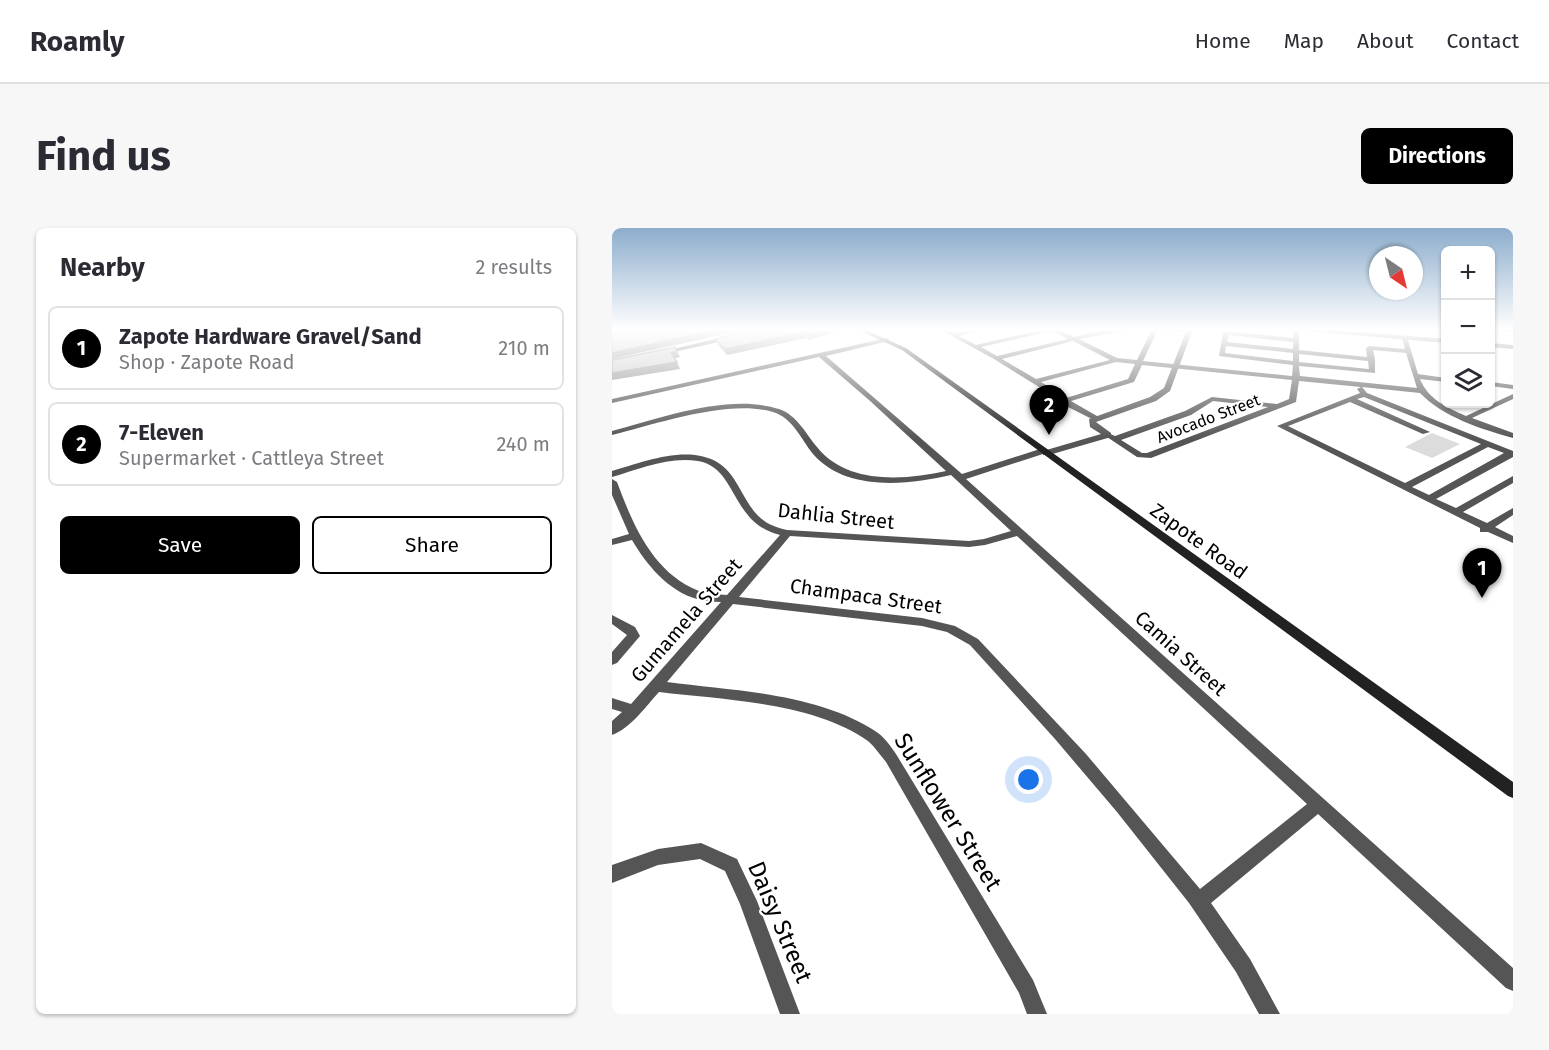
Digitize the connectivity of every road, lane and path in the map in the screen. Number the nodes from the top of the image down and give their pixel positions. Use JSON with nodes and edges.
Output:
{"nodes":[{"id":1,"x":1177,"y":365,"type":"edge"},
{"id":2,"x":772,"y":366,"type":"edge"},
{"id":3,"x":832,"y":366,"type":"edge"},
{"id":4,"x":927,"y":366,"type":"edge"},
{"id":5,"x":1008,"y":366,"type":"edge"},
{"id":6,"x":1095,"y":366,"type":"edge"},
{"id":7,"x":1136,"y":366,"type":"edge"},
{"id":8,"x":1183,"y":366,"type":"edge"},
{"id":9,"x":1296,"y":366,"type":"edge"},
{"id":10,"x":1312,"y":366,"type":"edge"},
{"id":11,"x":1373,"y":366,"type":"edge"},
{"id":12,"x":1413,"y":366,"type":"edge"},
{"id":13,"x":1416,"y":376,"type":"junction"},
{"id":14,"x":1296,"y":378,"type":"junction"},
{"id":15,"x":1441,"y":379,"type":"edge"},
{"id":16,"x":1034,"y":382,"type":"junction"},
{"id":17,"x":1359,"y":385,"type":"junction"},
{"id":18,"x":1495,"y":385,"type":"edge"},
{"id":19,"x":1513,"y":387,"type":"edge"},
{"id":20,"x":1422,"y":391,"type":"junction"},
{"id":21,"x":1364,"y":394,"type":"junction"},
{"id":22,"x":1512,"y":397,"type":"edge"},
{"id":23,"x":1349,"y":399,"type":"junction"},
{"id":24,"x":612,"y":401,"type":"edge"},
{"id":25,"x":1063,"y":401,"type":"junction"},
{"id":26,"x":1280,"y":406,"type":"junction"},
{"id":27,"x":1094,"y":418,"type":"junction"},
{"id":28,"x":1467,"y":418,"type":"junction"},
{"id":29,"x":1426,"y":432,"type":"dead end"},
{"id":30,"x":612,"y":433,"type":"edge"},
{"id":31,"x":1513,"y":436,"type":"edge"},
{"id":32,"x":1112,"y":437,"type":"junction"},
{"id":33,"x":1488,"y":444,"type":"junction"},
{"id":34,"x":1044,"y":452,"type":"junction"},
{"id":35,"x":1512,"y":454,"type":"edge"},
{"id":36,"x":612,"y":474,"type":"edge"},
{"id":37,"x":956,"y":475,"type":"junction"},
{"id":38,"x":1513,"y":479,"type":"edge"},
{"id":39,"x":612,"y":482,"type":"edge"},
{"id":40,"x":1405,"y":487,"type":"junction"},
{"id":41,"x":1429,"y":499,"type":"junction"},
{"id":42,"x":1513,"y":511,"type":"edge"},
{"id":43,"x":1456,"y":512,"type":"junction"},
{"id":44,"x":1484,"y":529,"type":"junction"},
{"id":45,"x":1018,"y":532,"type":"junction"},
{"id":46,"x":787,"y":533,"type":"junction"},
{"id":47,"x":633,"y":536,"type":"junction"},
{"id":48,"x":1513,"y":540,"type":"edge"},
{"id":49,"x":612,"y":542,"type":"edge"},
{"id":50,"x":728,"y":600,"type":"junction"},
{"id":51,"x":612,"y":619,"type":"edge"},
{"id":52,"x":612,"y":660,"type":"edge"},
{"id":53,"x":656,"y":687,"type":"junction"},
{"id":54,"x":612,"y":703,"type":"edge"},
{"id":55,"x":634,"y":711,"type":"junction"},
{"id":56,"x":612,"y":729,"type":"edge"},
{"id":57,"x":1513,"y":791,"type":"edge"},
{"id":58,"x":1318,"y":804,"type":"junction"},
{"id":59,"x":612,"y":874,"type":"edge"},
{"id":60,"x":1200,"y":900,"type":"junction"},
{"id":61,"x":1513,"y":981,"type":"edge"},
{"id":62,"x":790,"y":1014,"type":"edge"},
{"id":63,"x":1037,"y":1014,"type":"edge"},
{"id":64,"x":1270,"y":1014,"type":"edge"}],
"edges":[{"from":1,"to":27,"type":"street"},
{"from":2,"to":24,"type":"street"},
{"from":3,"to":37,"type":"street","name":"Camia Street"},
{"from":4,"to":34,"type":"main road","name":"Zapote Road"},
{"from":5,"to":16,"type":"street"},
{"from":6,"to":16,"type":"street"},
{"from":7,"to":25,"type":"street"},
{"from":8,"to":14,"type":"street"},
{"from":9,"to":14,"type":"street"},
{"from":10,"to":11,"type":"street"},
{"from":12,"to":13,"type":"street"},
{"from":13,"to":15,"type":"street"},
{"from":13,"to":20,"type":"street"},
{"from":14,"to":17,"type":"street"},
{"from":14,"to":26,"type":"street","name":"Avocado Street"},
{"from":16,"to":25,"type":"street"},
{"from":17,"to":20,"type":"street"},
{"from":17,"to":21,"type":"street"},
{"from":18,"to":19,"type":"street"},
{"from":20,"to":28,"type":"street"},
{"from":21,"to":23,"type":"street"},
{"from":21,"to":33,"type":"street"},
{"from":22,"to":28,"type":"street"},
{"from":23,"to":29,"type":"street"},
{"from":23,"to":40,"type":"street"},
{"from":25,"to":27,"type":"street"},
{"from":26,"to":32,"type":"street"},
{"from":26,"to":32,"type":"street","name":"Avocado Street"},
{"from":27,"to":32,"type":"street"},
{"from":28,"to":31,"type":"street"},
{"from":30,"to":37,"type":"street"},
{"from":32,"to":34,"type":"street"},
{"from":33,"to":35,"type":"street"},
{"from":33,"to":40,"type":"street"},
{"from":34,"to":37,"type":"street"},
{"from":34,"to":57,"type":"main road","name":"Zapote Road"},
{"from":35,"to":41,"type":"street"},
{"from":36,"to":46,"type":"street","name":"Dahlia Street"},
{"from":37,"to":45,"type":"street","name":"Camia Street"},
{"from":38,"to":43,"type":"street"},
{"from":39,"to":47,"type":"street","name":"Champaca Street"},
{"from":40,"to":41,"type":"street"},
{"from":41,"to":43,"type":"street"},
{"from":42,"to":44,"type":"street"},
{"from":43,"to":44,"type":"street"},
{"from":44,"to":48,"type":"street"},
{"from":45,"to":46,"type":"street","name":"Dahlia Street"},
{"from":45,"to":58,"type":"street","name":"Camia Street"},
{"from":46,"to":50,"type":"street","name":"Gumamela Street"},
{"from":47,"to":49,"type":"street"},
{"from":47,"to":50,"type":"street","name":"Champaca Street"},
{"from":50,"to":53,"type":"street","name":"Gumamela Street"},
{"from":50,"to":60,"type":"street","name":"Champaca Street"},
{"from":51,"to":52,"type":"street"},
{"from":53,"to":55,"type":"street","name":"Gumamela Street"},
{"from":53,"to":63,"type":"street","name":"Sunflower Street"},
{"from":54,"to":55,"type":"street"},
{"from":55,"to":56,"type":"street","name":"Gumamela Street"},
{"from":58,"to":60,"type":"street"},
{"from":58,"to":61,"type":"street","name":"Camia Street"},
{"from":59,"to":62,"type":"street","name":"Daisy Street"},
{"from":60,"to":64,"type":"street","name":"Champaca Street"}]}
